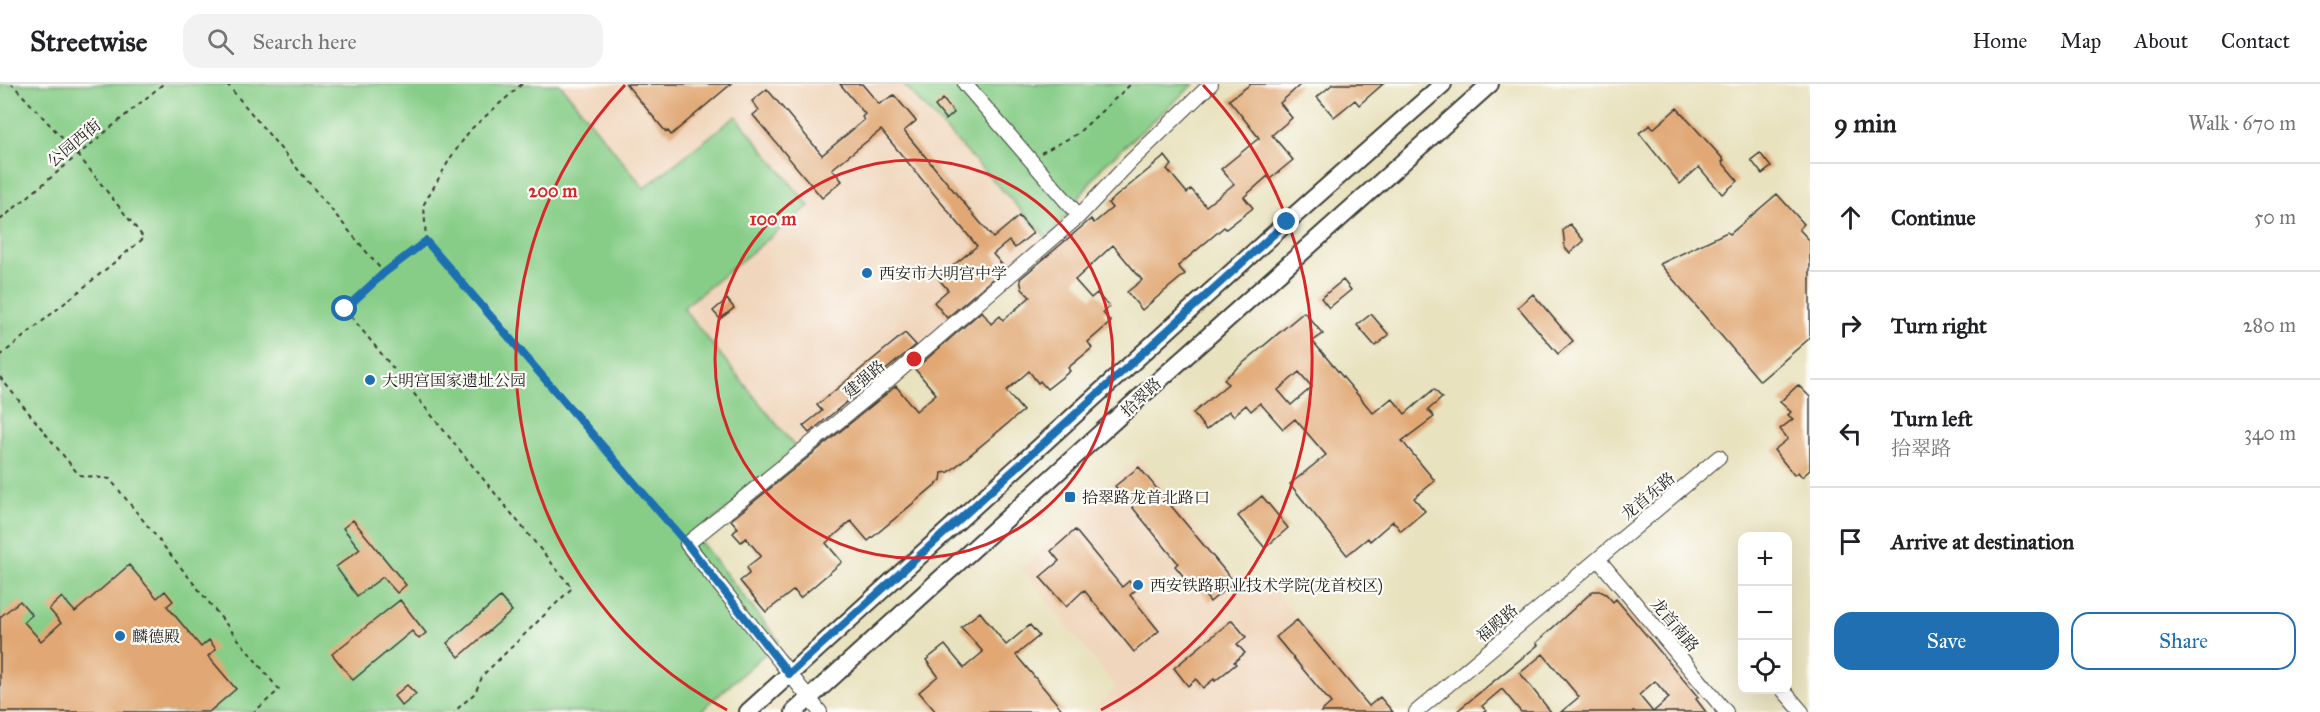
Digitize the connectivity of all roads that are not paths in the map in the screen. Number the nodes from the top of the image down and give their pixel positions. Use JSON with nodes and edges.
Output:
{"nodes":[{"id":1,"x":965,"y":84,"type":"edge"},
{"id":2,"x":1211,"y":84,"type":"edge"},
{"id":3,"x":1443,"y":84,"type":"edge"},
{"id":4,"x":1490,"y":84,"type":"edge"},
{"id":5,"x":1079,"y":216,"type":"junction"},
{"id":6,"x":1719,"y":457,"type":"dead end"},
{"id":7,"x":1598,"y":559,"type":"junction"},
{"id":8,"x":789,"y":674,"type":"junction"},
{"id":9,"x":1786,"y":694,"type":"edge"},
{"id":10,"x":815,"y":706,"type":"edge"},
{"id":11,"x":748,"y":712,"type":"edge"},
{"id":12,"x":794,"y":712,"type":"edge"},
{"id":13,"x":1416,"y":712,"type":"edge"},
{"id":14,"x":1726,"y":712,"type":"edge"},
{"id":15,"x":1802,"y":712,"type":"edge"}],
"edges":[{"from":1,"to":5,"type":"street"},
{"from":2,"to":5,"type":"street","name":"建强路"},
{"from":3,"to":8,"type":"main road","name":"拾翠路"},
{"from":4,"to":10,"type":"main road","name":"拾翠路"},
{"from":5,"to":8,"type":"street","name":"建强路"},
{"from":6,"to":7,"type":"street","name":"龙首东路"},
{"from":7,"to":13,"type":"street","name":"福殿路"},
{"from":7,"to":14,"type":"street","name":"龙首南路"},
{"from":8,"to":10,"type":"street"},
{"from":8,"to":11,"type":"main road","name":"拾翠路"},
{"from":9,"to":15,"type":"street"},
{"from":10,"to":12,"type":"main road","name":"拾翠路"}]}
